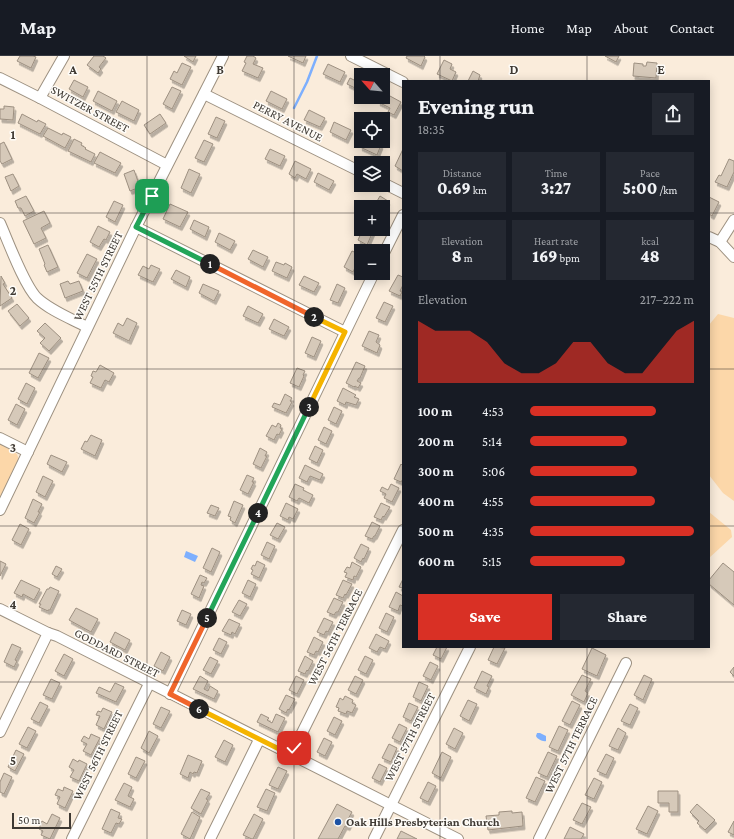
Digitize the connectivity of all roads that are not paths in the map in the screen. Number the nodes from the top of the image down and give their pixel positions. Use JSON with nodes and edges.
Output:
{"nodes":[{"id":1,"x":64,"y":56,"type":"edge"},
{"id":2,"x":223,"y":56,"type":"edge"},
{"id":3,"x":351,"y":56,"type":"edge"},
{"id":4,"x":0,"y":78,"type":"edge"},
{"id":5,"x":402,"y":82,"type":"edge"},
{"id":6,"x":204,"y":94,"type":"junction"},
{"id":7,"x":40,"y":98,"type":"junction"},
{"id":8,"x":167,"y":165,"type":"junction"},
{"id":9,"x":354,"y":169,"type":"edge"},
{"id":10,"x":390,"y":186,"type":"edge"},
{"id":11,"x":402,"y":192,"type":"edge"},
{"id":12,"x":402,"y":217,"type":"edge"},
{"id":13,"x":734,"y":220,"type":"edge"},
{"id":14,"x":0,"y":223,"type":"edge"},
{"id":15,"x":136,"y":227,"type":"junction"},
{"id":16,"x":710,"y":237,"type":"edge"},
{"id":17,"x":720,"y":242,"type":"junction"},
{"id":18,"x":388,"y":244,"type":"edge"},
{"id":19,"x":734,"y":257,"type":"edge"},
{"id":20,"x":371,"y":280,"type":"edge"},
{"id":21,"x":87,"y":327,"type":"junction"},
{"id":22,"x":345,"y":332,"type":"junction"},
{"id":23,"x":0,"y":438,"type":"edge"},
{"id":24,"x":28,"y":452,"type":"junction"},
{"id":25,"x":0,"y":510,"type":"edge"},
{"id":26,"x":402,"y":532,"type":"edge"},
{"id":27,"x":0,"y":609,"type":"edge"},
{"id":28,"x":48,"y":633,"type":"junction"},
{"id":29,"x":469,"y":648,"type":"edge"},
{"id":30,"x":626,"y":663,"type":"dead end"},
{"id":31,"x":149,"y":684,"type":"junction"},
{"id":32,"x":170,"y":694,"type":"junction"},
{"id":33,"x":0,"y":732,"type":"edge"},
{"id":34,"x":259,"y":740,"type":"junction"},
{"id":35,"x":291,"y":755,"type":"junction"},
{"id":36,"x":390,"y":805,"type":"junction"},
{"id":37,"x":72,"y":839,"type":"edge"},
{"id":38,"x":210,"y":839,"type":"edge"},
{"id":39,"x":374,"y":839,"type":"edge"},
{"id":40,"x":458,"y":839,"type":"edge"},
{"id":41,"x":539,"y":839,"type":"edge"}],
"edges":[{"from":1,"to":7,"type":"street"},
{"from":2,"to":6,"type":"street","name":"WEST 55TH STREET"},
{"from":3,"to":5,"type":"street"},
{"from":4,"to":7,"type":"street","name":"SWITZER STREET"},
{"from":6,"to":8,"type":"street","name":"WEST 55TH STREET"},
{"from":6,"to":9,"type":"street","name":"PERRY AVENUE"},
{"from":7,"to":8,"type":"street","name":"SWITZER STREET"},
{"from":8,"to":15,"type":"street","name":"WEST 55TH STREET"},
{"from":10,"to":11,"type":"street"},
{"from":12,"to":18,"type":"street"},
{"from":13,"to":17,"type":"street"},
{"from":14,"to":21,"type":"street"},
{"from":15,"to":21,"type":"street","name":"WEST 55TH STREET"},
{"from":15,"to":22,"type":"street"},
{"from":16,"to":17,"type":"street"},
{"from":17,"to":19,"type":"street"},
{"from":20,"to":22,"type":"street"},
{"from":21,"to":24,"type":"street","name":"WEST 55TH STREET"},
{"from":22,"to":32,"type":"street"},
{"from":23,"to":24,"type":"street"},
{"from":24,"to":25,"type":"street","name":"WEST 55TH STREET"},
{"from":26,"to":35,"type":"street","name":"WEST 56TH TERRACE"},
{"from":27,"to":28,"type":"street","name":"GODDARD STREET"},
{"from":28,"to":31,"type":"street","name":"GODDARD STREET"},
{"from":28,"to":33,"type":"street"},
{"from":29,"to":36,"type":"street","name":"WEST 57TH STREET"},
{"from":30,"to":41,"type":"street","name":"WEST 57TH TERRACE"},
{"from":31,"to":32,"type":"street","name":"GODDARD STREET"},
{"from":31,"to":37,"type":"street","name":"WEST 56TH STREET"},
{"from":32,"to":34,"type":"street","name":"GODDARD STREET"},
{"from":34,"to":35,"type":"street","name":"GODDARD STREET"},
{"from":34,"to":38,"type":"street"},
{"from":35,"to":36,"type":"street","name":"GODDARD STREET"},
{"from":36,"to":39,"type":"street","name":"WEST 57TH STREET"},
{"from":36,"to":40,"type":"street","name":"GODDARD STREET"}]}
